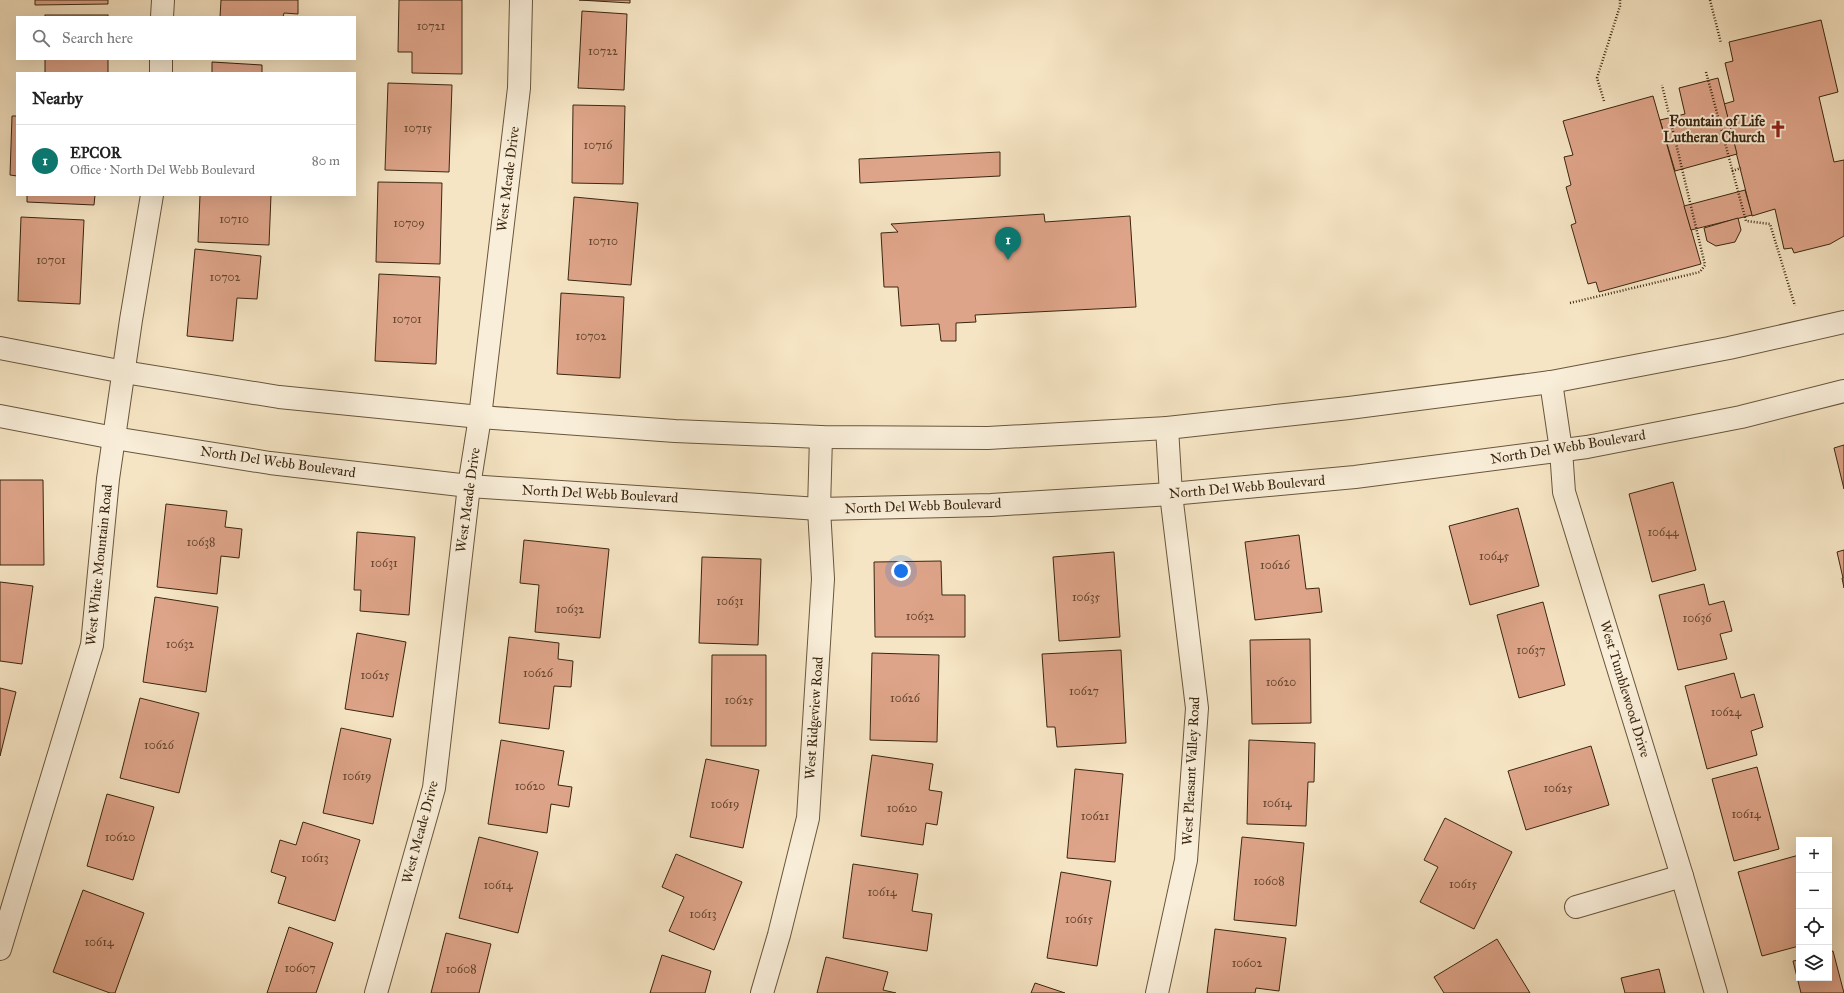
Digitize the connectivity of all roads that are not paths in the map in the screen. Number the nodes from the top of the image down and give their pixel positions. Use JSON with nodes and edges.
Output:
{"nodes":[{"id":1,"x":163,"y":0,"type":"edge"},
{"id":2,"x":521,"y":0,"type":"edge"},
{"id":3,"x":162,"y":16,"type":"edge"},
{"id":4,"x":161,"y":60,"type":"edge"},
{"id":5,"x":161,"y":72,"type":"edge"},
{"id":6,"x":152,"y":196,"type":"edge"},
{"id":7,"x":1844,"y":322,"type":"edge"},
{"id":8,"x":0,"y":348,"type":"edge"},
{"id":9,"x":124,"y":372,"type":"junction"},
{"id":10,"x":1551,"y":382,"type":"junction"},
{"id":11,"x":1844,"y":391,"type":"edge"},
{"id":12,"x":0,"y":416,"type":"edge"},
{"id":13,"x":480,"y":417,"type":"junction"},
{"id":14,"x":1167,"y":428,"type":"junction"},
{"id":15,"x":821,"y":437,"type":"junction"},
{"id":16,"x":114,"y":438,"type":"junction"},
{"id":17,"x":1561,"y":450,"type":"junction"},
{"id":18,"x":469,"y":486,"type":"junction"},
{"id":19,"x":1171,"y":494,"type":"junction"},
{"id":20,"x":819,"y":509,"type":"junction"},
{"id":21,"x":1682,"y":876,"type":"junction"},
{"id":22,"x":1576,"y":907,"type":"dead end"},
{"id":23,"x":0,"y":949,"type":"edge"},
{"id":24,"x":376,"y":993,"type":"edge"},
{"id":25,"x":762,"y":993,"type":"edge"},
{"id":26,"x":1157,"y":993,"type":"edge"},
{"id":27,"x":1716,"y":993,"type":"edge"}],
"edges":[{"from":1,"to":3,"type":"street"},
{"from":2,"to":13,"type":"street","name":"West Meade Drive"},
{"from":4,"to":5,"type":"street"},
{"from":6,"to":9,"type":"street","name":"West White Mountain Road"},
{"from":7,"to":10,"type":"street"},
{"from":8,"to":9,"type":"street"},
{"from":9,"to":13,"type":"street"},
{"from":9,"to":16,"type":"street","name":"West White Mountain Road"},
{"from":10,"to":14,"type":"street"},
{"from":10,"to":17,"type":"street","name":"West Tumblewood Drive"},
{"from":11,"to":17,"type":"street","name":"North Del Webb Boulevard"},
{"from":12,"to":16,"type":"street","name":"North Del Webb Boulevard"},
{"from":13,"to":15,"type":"street"},
{"from":13,"to":18,"type":"street","name":"West Meade Drive"},
{"from":14,"to":15,"type":"street"},
{"from":14,"to":19,"type":"street","name":"West Pleasant Valley Road"},
{"from":15,"to":20,"type":"street","name":"West Ridgeview Road"},
{"from":16,"to":18,"type":"street","name":"North Del Webb Boulevard"},
{"from":16,"to":23,"type":"street","name":"West White Mountain Road"},
{"from":17,"to":19,"type":"street","name":"North Del Webb Boulevard"},
{"from":17,"to":21,"type":"street","name":"West Tumblewood Drive"},
{"from":18,"to":20,"type":"street","name":"North Del Webb Boulevard"},
{"from":18,"to":24,"type":"street","name":"West Meade Drive"},
{"from":19,"to":20,"type":"street","name":"North Del Webb Boulevard"},
{"from":19,"to":26,"type":"street","name":"West Pleasant Valley Road"},
{"from":20,"to":25,"type":"street","name":"West Ridgeview Road"},
{"from":21,"to":22,"type":"street"},
{"from":21,"to":27,"type":"street","name":"West Tumblewood Drive"}]}
